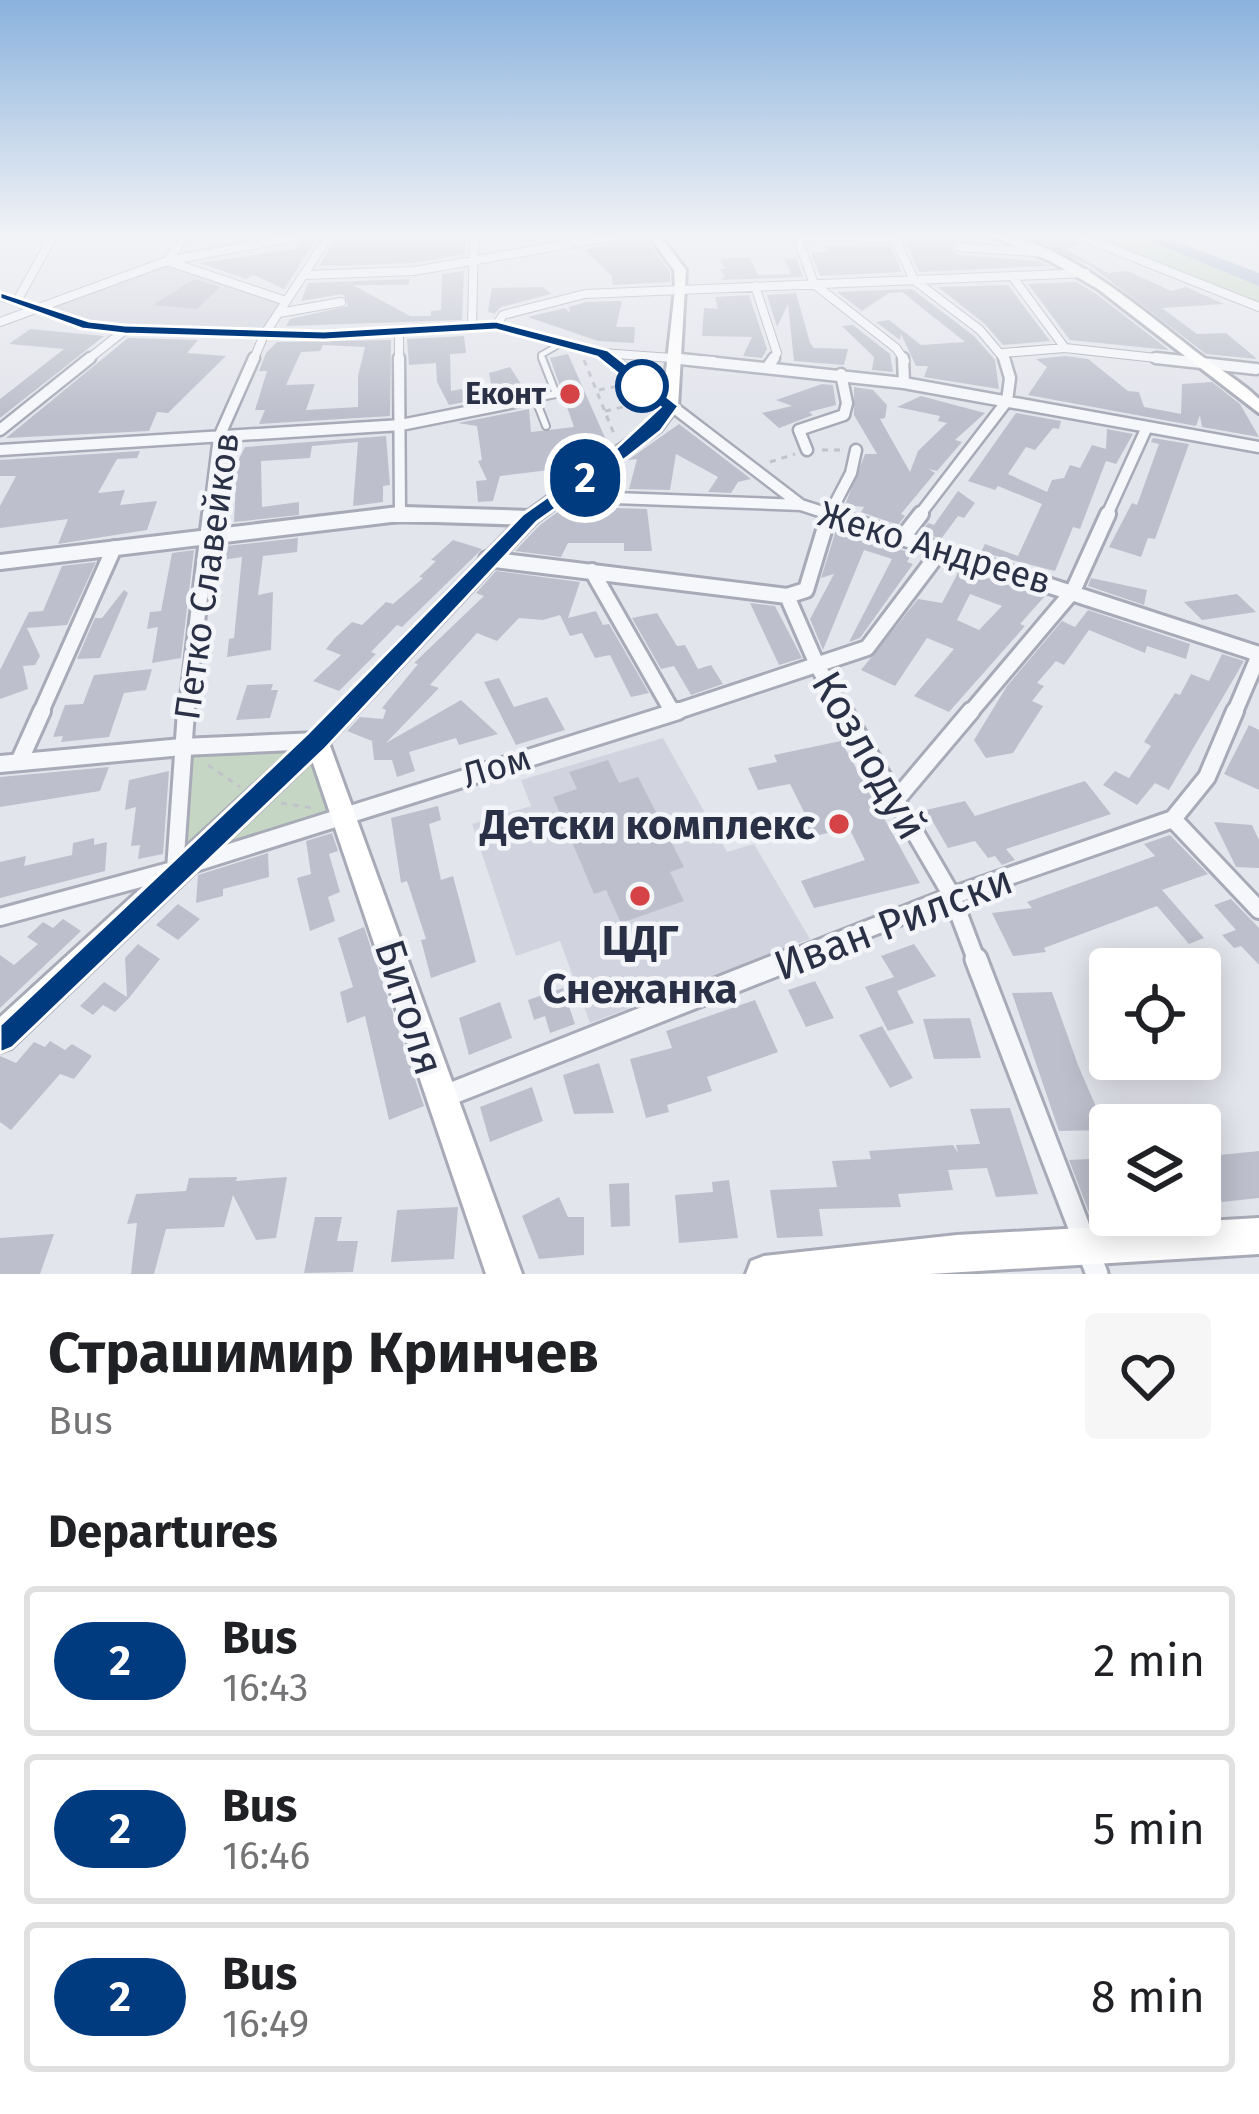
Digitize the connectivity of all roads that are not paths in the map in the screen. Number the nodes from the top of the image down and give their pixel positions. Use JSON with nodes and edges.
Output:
{"nodes":[{"id":1,"x":20,"y":295,"type":"edge"},
{"id":2,"x":65,"y":295,"type":"edge"},
{"id":3,"x":254,"y":295,"type":"edge"},
{"id":4,"x":290,"y":295,"type":"edge"},
{"id":5,"x":472,"y":295,"type":"edge"},
{"id":6,"x":579,"y":295,"type":"edge"},
{"id":7,"x":680,"y":295,"type":"edge"},
{"id":8,"x":758,"y":295,"type":"edge"},
{"id":9,"x":829,"y":295,"type":"edge"},
{"id":10,"x":936,"y":295,"type":"edge"},
{"id":11,"x":1026,"y":295,"type":"edge"},
{"id":12,"x":1115,"y":295,"type":"edge"},
{"id":13,"x":1230,"y":295,"type":"edge"},
{"id":14,"x":0,"y":296,"type":"edge"},
{"id":15,"x":17,"y":301,"type":"junction"},
{"id":16,"x":341,"y":302,"type":"dead end"},
{"id":17,"x":35,"y":306,"type":"junction"},
{"id":18,"x":282,"y":307,"type":"junction"},
{"id":19,"x":1259,"y":307,"type":"edge"},
{"id":20,"x":0,"y":322,"type":"edge"},
{"id":21,"x":472,"y":326,"type":"junction"},
{"id":22,"x":496,"y":326,"type":"junction"},
{"id":23,"x":125,"y":330,"type":"junction"},
{"id":24,"x":399,"y":332,"type":"junction"},
{"id":25,"x":264,"y":335,"type":"junction"},
{"id":26,"x":562,"y":343,"type":"junction"},
{"id":27,"x":1065,"y":348,"type":"junction"},
{"id":28,"x":602,"y":353,"type":"junction"},
{"id":29,"x":1002,"y":353,"type":"junction"},
{"id":30,"x":675,"y":357,"type":"junction"},
{"id":31,"x":1201,"y":362,"type":"junction"},
{"id":32,"x":769,"y":364,"type":"junction"},
{"id":33,"x":1257,"y":369,"type":"edge"},
{"id":34,"x":841,"y":374,"type":"junction"},
{"id":35,"x":904,"y":383,"type":"junction"},
{"id":36,"x":536,"y":398,"type":"junction"},
{"id":37,"x":1007,"y":400,"type":"junction"},
{"id":38,"x":665,"y":403,"type":"junction"},
{"id":39,"x":1259,"y":408,"type":"edge"},
{"id":40,"x":400,"y":425,"type":"junction"},
{"id":41,"x":546,"y":426,"type":"dead end"},
{"id":42,"x":1148,"y":427,"type":"junction"},
{"id":43,"x":0,"y":430,"type":"edge"},
{"id":44,"x":219,"y":437,"type":"junction"},
{"id":45,"x":1259,"y":447,"type":"edge"},
{"id":46,"x":0,"y":450,"type":"edge"},
{"id":47,"x":807,"y":450,"type":"dead end"},
{"id":48,"x":856,"y":450,"type":"dead end"},
{"id":49,"x":587,"y":497,"type":"dead end"},
{"id":50,"x":801,"y":505,"type":"junction"},
{"id":51,"x":400,"y":514,"type":"junction"},
{"id":52,"x":832,"y":515,"type":"junction"},
{"id":53,"x":530,"y":518,"type":"junction"},
{"id":54,"x":903,"y":537,"type":"junction"},
{"id":55,"x":208,"y":538,"type":"junction"},
{"id":56,"x":114,"y":548,"type":"junction"},
{"id":57,"x":940,"y":550,"type":"junction"},
{"id":58,"x":487,"y":560,"type":"junction"},
{"id":59,"x":0,"y":562,"type":"edge"},
{"id":60,"x":592,"y":571,"type":"junction"},
{"id":61,"x":1073,"y":591,"type":"junction"},
{"id":62,"x":787,"y":596,"type":"junction"},
{"id":63,"x":1259,"y":654,"type":"edge"},
{"id":64,"x":818,"y":668,"type":"junction"},
{"id":65,"x":673,"y":711,"type":"junction"},
{"id":66,"x":316,"y":741,"type":"junction"},
{"id":67,"x":182,"y":747,"type":"junction"},
{"id":68,"x":19,"y":762,"type":"junction"},
{"id":69,"x":0,"y":764,"type":"edge"},
{"id":70,"x":895,"y":801,"type":"junction"},
{"id":71,"x":345,"y":812,"type":"junction"},
{"id":72,"x":1172,"y":819,"type":"junction"},
{"id":73,"x":175,"y":870,"type":"junction"},
{"id":74,"x":952,"y":896,"type":"junction"},
{"id":75,"x":1259,"y":910,"type":"edge"},
{"id":76,"x":0,"y":917,"type":"edge"},
{"id":77,"x":0,"y":1036,"type":"edge"},
{"id":78,"x":440,"y":1099,"type":"junction"},
{"id":79,"x":1259,"y":1236,"type":"edge"},
{"id":80,"x":1092,"y":1259,"type":"edge"},
{"id":81,"x":952,"y":1264,"type":"edge"},
{"id":82,"x":786,"y":1273,"type":"edge"},
{"id":83,"x":503,"y":1274,"type":"edge"}],
"edges":[{"from":1,"to":15,"type":"street"},
{"from":2,"to":17,"type":"street"},
{"from":3,"to":18,"type":"street"},
{"from":4,"to":18,"type":"street","name":"Петко Славейков"},
{"from":5,"to":21,"type":"street"},
{"from":6,"to":22,"type":"street"},
{"from":7,"to":30,"type":"street"},
{"from":8,"to":32,"type":"street"},
{"from":9,"to":35,"type":"street"},
{"from":10,"to":29,"type":"street"},
{"from":11,"to":27,"type":"street"},
{"from":12,"to":31,"type":"street"},
{"from":13,"to":19,"type":"street"},
{"from":14,"to":15,"type":"street"},
{"from":15,"to":17,"type":"street"},
{"from":16,"to":18,"type":"street"},
{"from":17,"to":20,"type":"street"},
{"from":17,"to":23,"type":"street"},
{"from":18,"to":25,"type":"street","name":"Петко Славейков"},
{"from":21,"to":22,"type":"street"},
{"from":21,"to":24,"type":"street"},
{"from":22,"to":26,"type":"street"},
{"from":23,"to":25,"type":"street"},
{"from":23,"to":43,"type":"street"},
{"from":24,"to":25,"type":"street"},
{"from":24,"to":40,"type":"street"},
{"from":25,"to":44,"type":"street","name":"Петко Славейков"},
{"from":26,"to":28,"type":"street"},
{"from":26,"to":36,"type":"lane"},
{"from":27,"to":29,"type":"street"},
{"from":27,"to":31,"type":"street"},
{"from":28,"to":30,"type":"street"},
{"from":28,"to":38,"type":"street","name":"Жеко Андреев"},
{"from":29,"to":37,"type":"street"},
{"from":30,"to":32,"type":"street"},
{"from":30,"to":38,"type":"street"},
{"from":31,"to":33,"type":"street"},
{"from":31,"to":39,"type":"street"},
{"from":32,"to":34,"type":"street"},
{"from":34,"to":35,"type":"street"},
{"from":34,"to":47,"type":"street"},
{"from":35,"to":37,"type":"street"},
{"from":36,"to":40,"type":"street"},
{"from":36,"to":41,"type":"lane"},
{"from":37,"to":42,"type":"street"},
{"from":37,"to":54,"type":"street"},
{"from":38,"to":50,"type":"street","name":"Жеко Андреев"},
{"from":38,"to":53,"type":"street"},
{"from":40,"to":44,"type":"street"},
{"from":40,"to":51,"type":"street"},
{"from":42,"to":45,"type":"street"},
{"from":42,"to":61,"type":"street"},
{"from":44,"to":46,"type":"street"},
{"from":44,"to":55,"type":"street","name":"Петко Славейков"},
{"from":48,"to":52,"type":"street"},
{"from":49,"to":50,"type":"street"},
{"from":50,"to":52,"type":"street","name":"Жеко Андреев"},
{"from":51,"to":53,"type":"street"},
{"from":51,"to":55,"type":"street"},
{"from":52,"to":54,"type":"street","name":"Жеко Андреев"},
{"from":52,"to":62,"type":"street"},
{"from":53,"to":58,"type":"street"},
{"from":54,"to":57,"type":"street","name":"Жеко Андреев"},
{"from":55,"to":56,"type":"street"},
{"from":55,"to":67,"type":"street","name":"Петко Славейков"},
{"from":56,"to":59,"type":"street"},
{"from":56,"to":68,"type":"street"},
{"from":57,"to":61,"type":"street","name":"Жеко Андреев"},
{"from":57,"to":64,"type":"street","name":"Лом"},
{"from":58,"to":60,"type":"street"},
{"from":58,"to":66,"type":"street"},
{"from":60,"to":62,"type":"street"},
{"from":60,"to":65,"type":"street"},
{"from":61,"to":63,"type":"street","name":"Жеко Андреев"},
{"from":61,"to":70,"type":"street"},
{"from":62,"to":64,"type":"street","name":"Козлодуй"},
{"from":63,"to":72,"type":"street"},
{"from":64,"to":65,"type":"street","name":"Лом"},
{"from":64,"to":70,"type":"street","name":"Козлодуй"},
{"from":65,"to":71,"type":"street","name":"Лом"},
{"from":66,"to":67,"type":"street"},
{"from":66,"to":71,"type":"street","name":"Битоля"},
{"from":66,"to":73,"type":"street"},
{"from":67,"to":68,"type":"street"},
{"from":67,"to":73,"type":"street","name":"Петко Славейков"},
{"from":68,"to":69,"type":"street"},
{"from":70,"to":74,"type":"street","name":"Козлодуй"},
{"from":71,"to":73,"type":"street","name":"Лом"},
{"from":71,"to":78,"type":"street","name":"Битоля"},
{"from":72,"to":74,"type":"street","name":"Иван Рилски"},
{"from":72,"to":75,"type":"street"},
{"from":73,"to":76,"type":"street","name":"Лом"},
{"from":73,"to":77,"type":"street"},
{"from":74,"to":78,"type":"street","name":"Иван Рилски"},
{"from":74,"to":80,"type":"street","name":"Козлодуй"},
{"from":78,"to":83,"type":"street","name":"Битоля"},
{"from":79,"to":80,"type":"street"},
{"from":80,"to":81,"type":"street"},
{"from":81,"to":82,"type":"street"}]}
